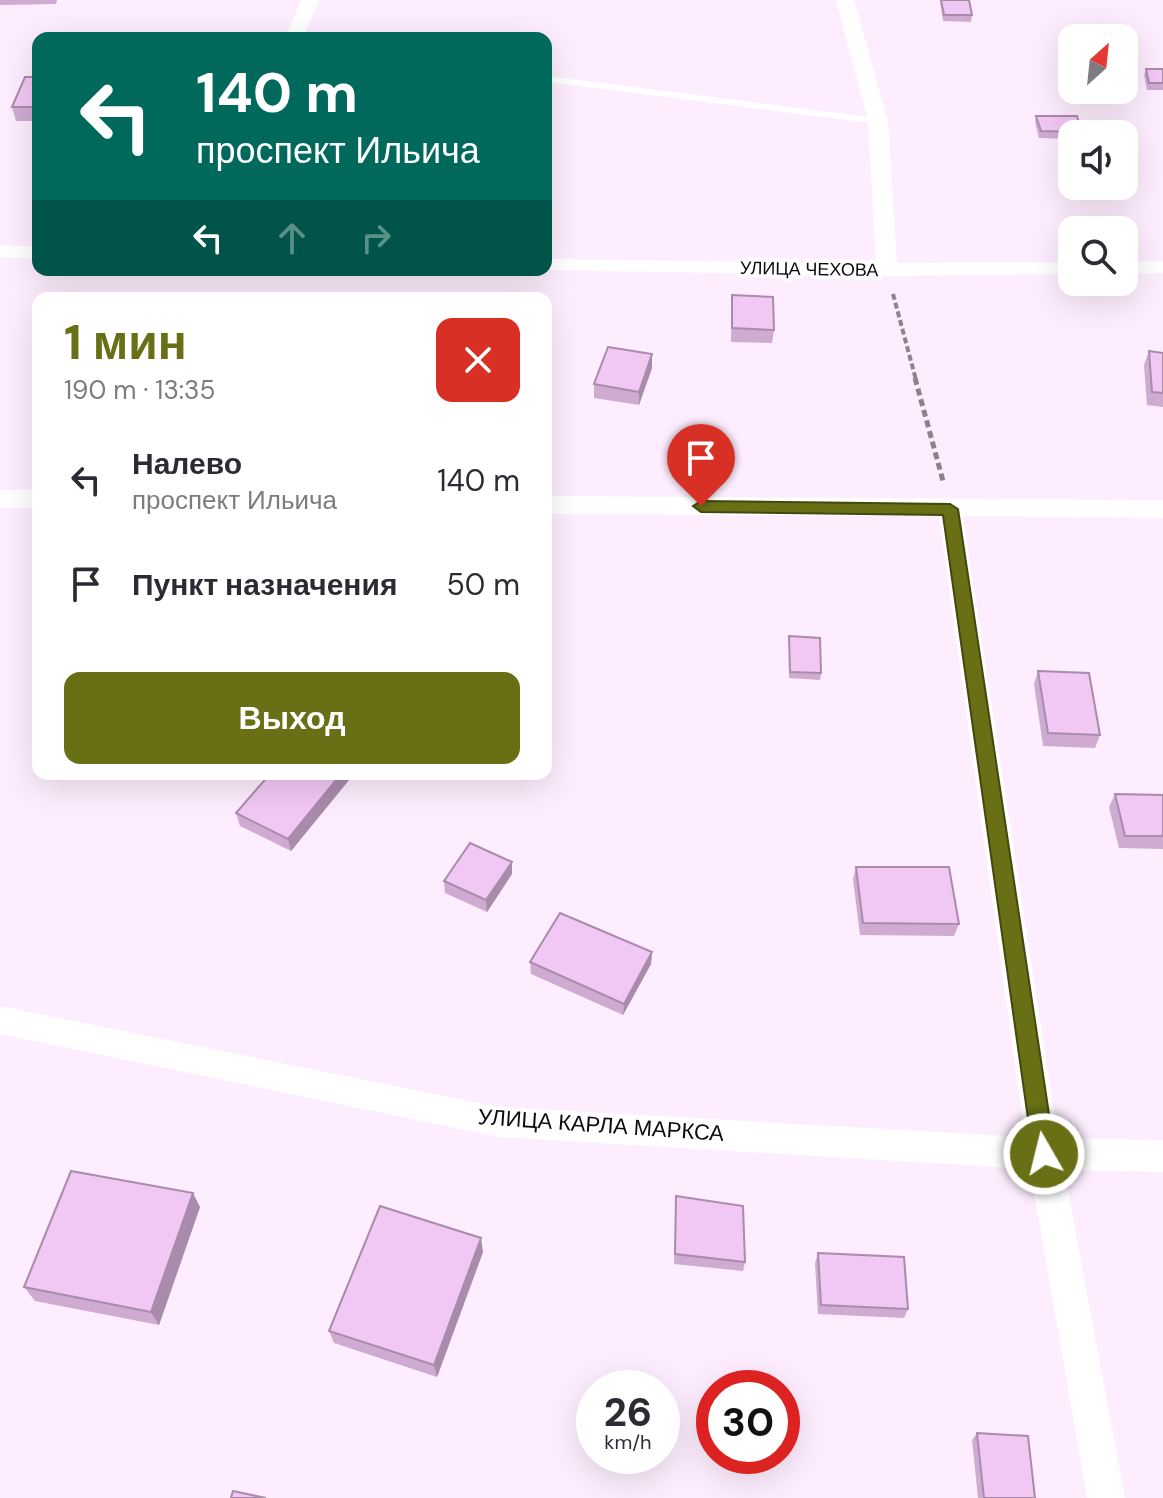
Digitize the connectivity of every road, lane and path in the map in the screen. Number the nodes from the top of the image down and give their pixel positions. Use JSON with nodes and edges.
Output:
{"nodes":[{"id":1,"x":310,"y":0,"type":"edge"},
{"id":2,"x":845,"y":0,"type":"edge"},
{"id":3,"x":297,"y":32,"type":"edge"},
{"id":4,"x":552,"y":80,"type":"edge"},
{"id":5,"x":878,"y":121,"type":"junction"},
{"id":6,"x":0,"y":251,"type":"edge"},
{"id":7,"x":32,"y":253,"type":"edge"},
{"id":8,"x":552,"y":265,"type":"edge"},
{"id":9,"x":1163,"y":267,"type":"edge"},
{"id":10,"x":1058,"y":268,"type":"edge"},
{"id":11,"x":1138,"y":268,"type":"edge"},
{"id":12,"x":887,"y":270,"type":"junction"},
{"id":13,"x":0,"y":499,"type":"edge"},
{"id":14,"x":32,"y":499,"type":"edge"},
{"id":15,"x":552,"y":505,"type":"edge"},
{"id":16,"x":950,"y":509,"type":"junction"},
{"id":17,"x":1163,"y":509,"type":"edge"},
{"id":18,"x":0,"y":1020,"type":"edge"},
{"id":19,"x":1044,"y":1154,"type":"junction"},
{"id":20,"x":1163,"y":1156,"type":"edge"},
{"id":21,"x":1106,"y":1498,"type":"edge"}],
"edges":[{"from":1,"to":3,"type":"street"},
{"from":2,"to":5,"type":"street"},
{"from":4,"to":5,"type":"lane"},
{"from":5,"to":12,"type":"street"},
{"from":6,"to":7,"type":"street"},
{"from":8,"to":12,"type":"street","name":"УЛИЦА ЧЕХОВА"},
{"from":9,"to":11,"type":"street"},
{"from":10,"to":12,"type":"street","name":"УЛИЦА ЧЕХОВА"},
{"from":12,"to":16,"type":"path"},
{"from":13,"to":14,"type":"street"},
{"from":15,"to":16,"type":"street"},
{"from":16,"to":17,"type":"street"},
{"from":16,"to":19,"type":"street"},
{"from":18,"to":19,"type":"street","name":"УЛИЦА КАРЛА МАРКСА"},
{"from":19,"to":20,"type":"street","name":"УЛИЦА КАРЛА МАРКСА"},
{"from":19,"to":21,"type":"street"}]}
